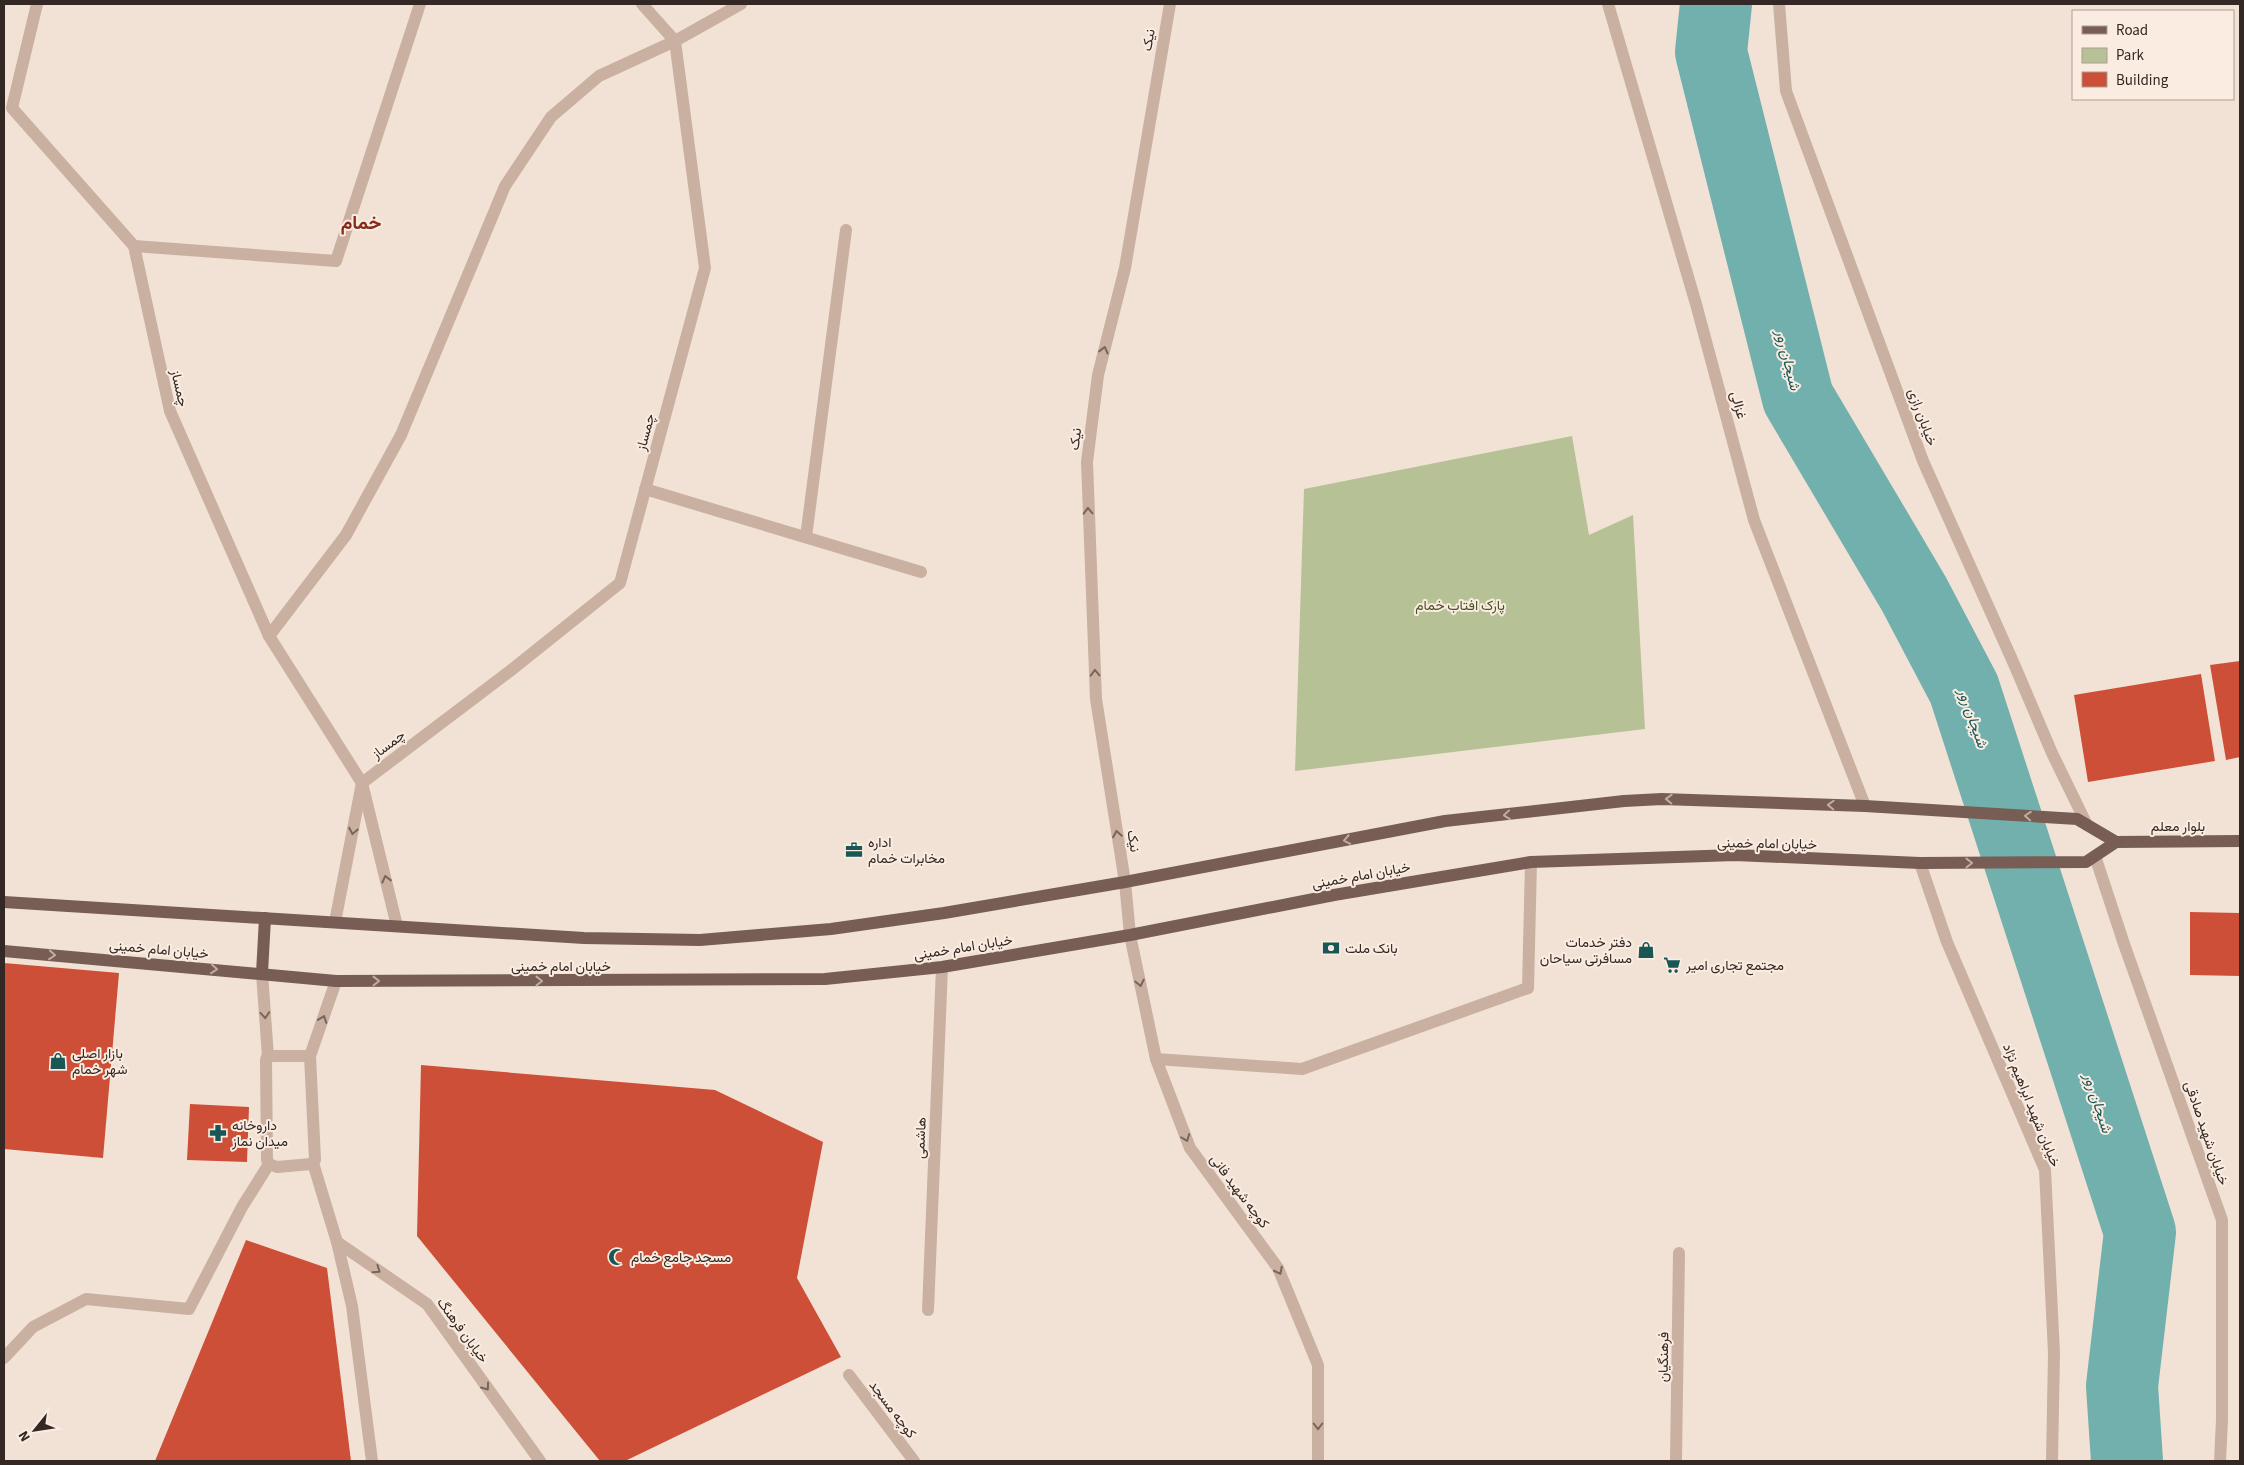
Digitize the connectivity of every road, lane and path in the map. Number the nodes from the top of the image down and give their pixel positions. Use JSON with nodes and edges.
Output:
{"nodes":[{"id":1,"x":37,"y":4,"type":"edge"},
{"id":2,"x":420,"y":4,"type":"edge"},
{"id":3,"x":642,"y":4,"type":"edge"},
{"id":4,"x":741,"y":4,"type":"edge"},
{"id":5,"x":1170,"y":4,"type":"edge"},
{"id":6,"x":1608,"y":4,"type":"edge"},
{"id":7,"x":1779,"y":4,"type":"edge"},
{"id":8,"x":675,"y":41,"type":"junction"},
{"id":9,"x":846,"y":230,"type":"dead end"},
{"id":10,"x":134,"y":246,"type":"junction"},
{"id":11,"x":645,"y":489,"type":"junction"},
{"id":12,"x":806,"y":537,"type":"junction"},
{"id":13,"x":921,"y":572,"type":"dead end"},
{"id":14,"x":269,"y":636,"type":"junction"},
{"id":15,"x":362,"y":783,"type":"junction"},
{"id":16,"x":1865,"y":806,"type":"junction"},
{"id":17,"x":2082,"y":822,"type":"junction"},
{"id":18,"x":2240,"y":841,"type":"edge"},
{"id":19,"x":2116,"y":842,"type":"junction"},
{"id":20,"x":2091,"y":859,"type":"junction"},
{"id":21,"x":1531,"y":862,"type":"junction"},
{"id":22,"x":1920,"y":863,"type":"junction"},
{"id":23,"x":1125,"y":882,"type":"junction"},
{"id":24,"x":4,"y":902,"type":"edge"},
{"id":25,"x":265,"y":918,"type":"junction"},
{"id":26,"x":335,"y":922,"type":"junction"},
{"id":27,"x":398,"y":926,"type":"junction"},
{"id":28,"x":1130,"y":935,"type":"junction"},
{"id":29,"x":4,"y":951,"type":"edge"},
{"id":30,"x":942,"y":967,"type":"junction"},
{"id":31,"x":262,"y":973,"type":"junction"},
{"id":32,"x":336,"y":981,"type":"junction"},
{"id":33,"x":268,"y":1056,"type":"junction"},
{"id":34,"x":310,"y":1056,"type":"junction"},
{"id":35,"x":1156,"y":1059,"type":"junction"},
{"id":36,"x":313,"y":1163,"type":"junction"},
{"id":37,"x":268,"y":1164,"type":"junction"},
{"id":38,"x":337,"y":1242,"type":"junction"},
{"id":39,"x":1679,"y":1254,"type":"dead end"},
{"id":40,"x":928,"y":1310,"type":"dead end"},
{"id":41,"x":4,"y":1358,"type":"edge"},
{"id":42,"x":848,"y":1375,"type":"dead end"},
{"id":43,"x":372,"y":1461,"type":"edge"},
{"id":44,"x":540,"y":1461,"type":"edge"},
{"id":45,"x":914,"y":1461,"type":"edge"},
{"id":46,"x":1318,"y":1461,"type":"edge"},
{"id":47,"x":1676,"y":1461,"type":"edge"},
{"id":48,"x":2052,"y":1461,"type":"edge"},
{"id":49,"x":2220,"y":1461,"type":"edge"}],
"edges":[{"from":1,"to":10,"type":"street","name":"چمساز"},
{"from":2,"to":10,"type":"street"},
{"from":3,"to":8,"type":"street"},
{"from":4,"to":8,"type":"street"},
{"from":23,"to":5,"type":"street","name":"نیک","one_way":true},
{"from":6,"to":16,"type":"street","name":"غزالی"},
{"from":7,"to":17,"type":"street","name":"خیابان رازی"},
{"from":8,"to":11,"type":"street","name":"چمساز"},
{"from":8,"to":14,"type":"street"},
{"from":9,"to":12,"type":"street"},
{"from":10,"to":14,"type":"street","name":"چمساز"},
{"from":11,"to":12,"type":"street"},
{"from":11,"to":15,"type":"street","name":"چمساز"},
{"from":12,"to":13,"type":"street"},
{"from":14,"to":15,"type":"street","name":"چمساز"},
{"from":15,"to":26,"type":"street","one_way":true},
{"from":27,"to":15,"type":"street","name":"چمساز","one_way":true},
{"from":17,"to":16,"type":"main road","name":"خیابان امام خمینی","one_way":true},
{"from":16,"to":23,"type":"main road","name":"خیابان امام خمینی","one_way":true},
{"from":17,"to":19,"type":"main road"},
{"from":18,"to":19,"type":"main road","name":"بلوار معلم"},
{"from":19,"to":20,"type":"main road"},
{"from":22,"to":20,"type":"main road","name":"خیابان امام خمینی","one_way":true},
{"from":20,"to":49,"type":"street","name":"خیابان شهید صادقی"},
{"from":21,"to":22,"type":"main road","name":"خیابان امام خمینی"},
{"from":21,"to":28,"type":"main road","name":"خیابان امام خمینی"},
{"from":21,"to":35,"type":"street"},
{"from":22,"to":48,"type":"street","name":"خیابان شهید ابراهیم نژاد"},
{"from":23,"to":27,"type":"main road","name":"خیابان امام خمینی"},
{"from":23,"to":28,"type":"street","name":"نیک"},
{"from":24,"to":25,"type":"main road","name":"خیابان امام خمینی"},
{"from":25,"to":26,"type":"main road","name":"خیابان امام خمینی"},
{"from":25,"to":31,"type":"main road"},
{"from":26,"to":27,"type":"main road","name":"خیابان امام خمینی"},
{"from":28,"to":30,"type":"main road","name":"خیابان امام خمینی"},
{"from":28,"to":35,"type":"street","name":"کوچه شهید فانی","one_way":true},
{"from":29,"to":31,"type":"main road","name":"خیابان امام خمینی","one_way":true},
{"from":32,"to":30,"type":"main road","name":"خیابان امام خمینی","one_way":true},
{"from":30,"to":40,"type":"street","name":"هاشمی"},
{"from":31,"to":32,"type":"main road","name":"خیابان امام خمینی"},
{"from":31,"to":33,"type":"street","one_way":true},
{"from":34,"to":32,"type":"street","one_way":true},
{"from":33,"to":34,"type":"street"},
{"from":33,"to":37,"type":"street"},
{"from":34,"to":36,"type":"street"},
{"from":35,"to":46,"type":"street","name":"کوچه شهید فانی","one_way":true},
{"from":36,"to":37,"type":"street"},
{"from":36,"to":38,"type":"street"},
{"from":37,"to":41,"type":"street"},
{"from":38,"to":43,"type":"street"},
{"from":38,"to":44,"type":"street","name":"خیابان فرهنگ","one_way":true},
{"from":39,"to":47,"type":"street","name":"فرهنگیان"},
{"from":42,"to":45,"type":"street","name":"کوچه مسجد"}]}
